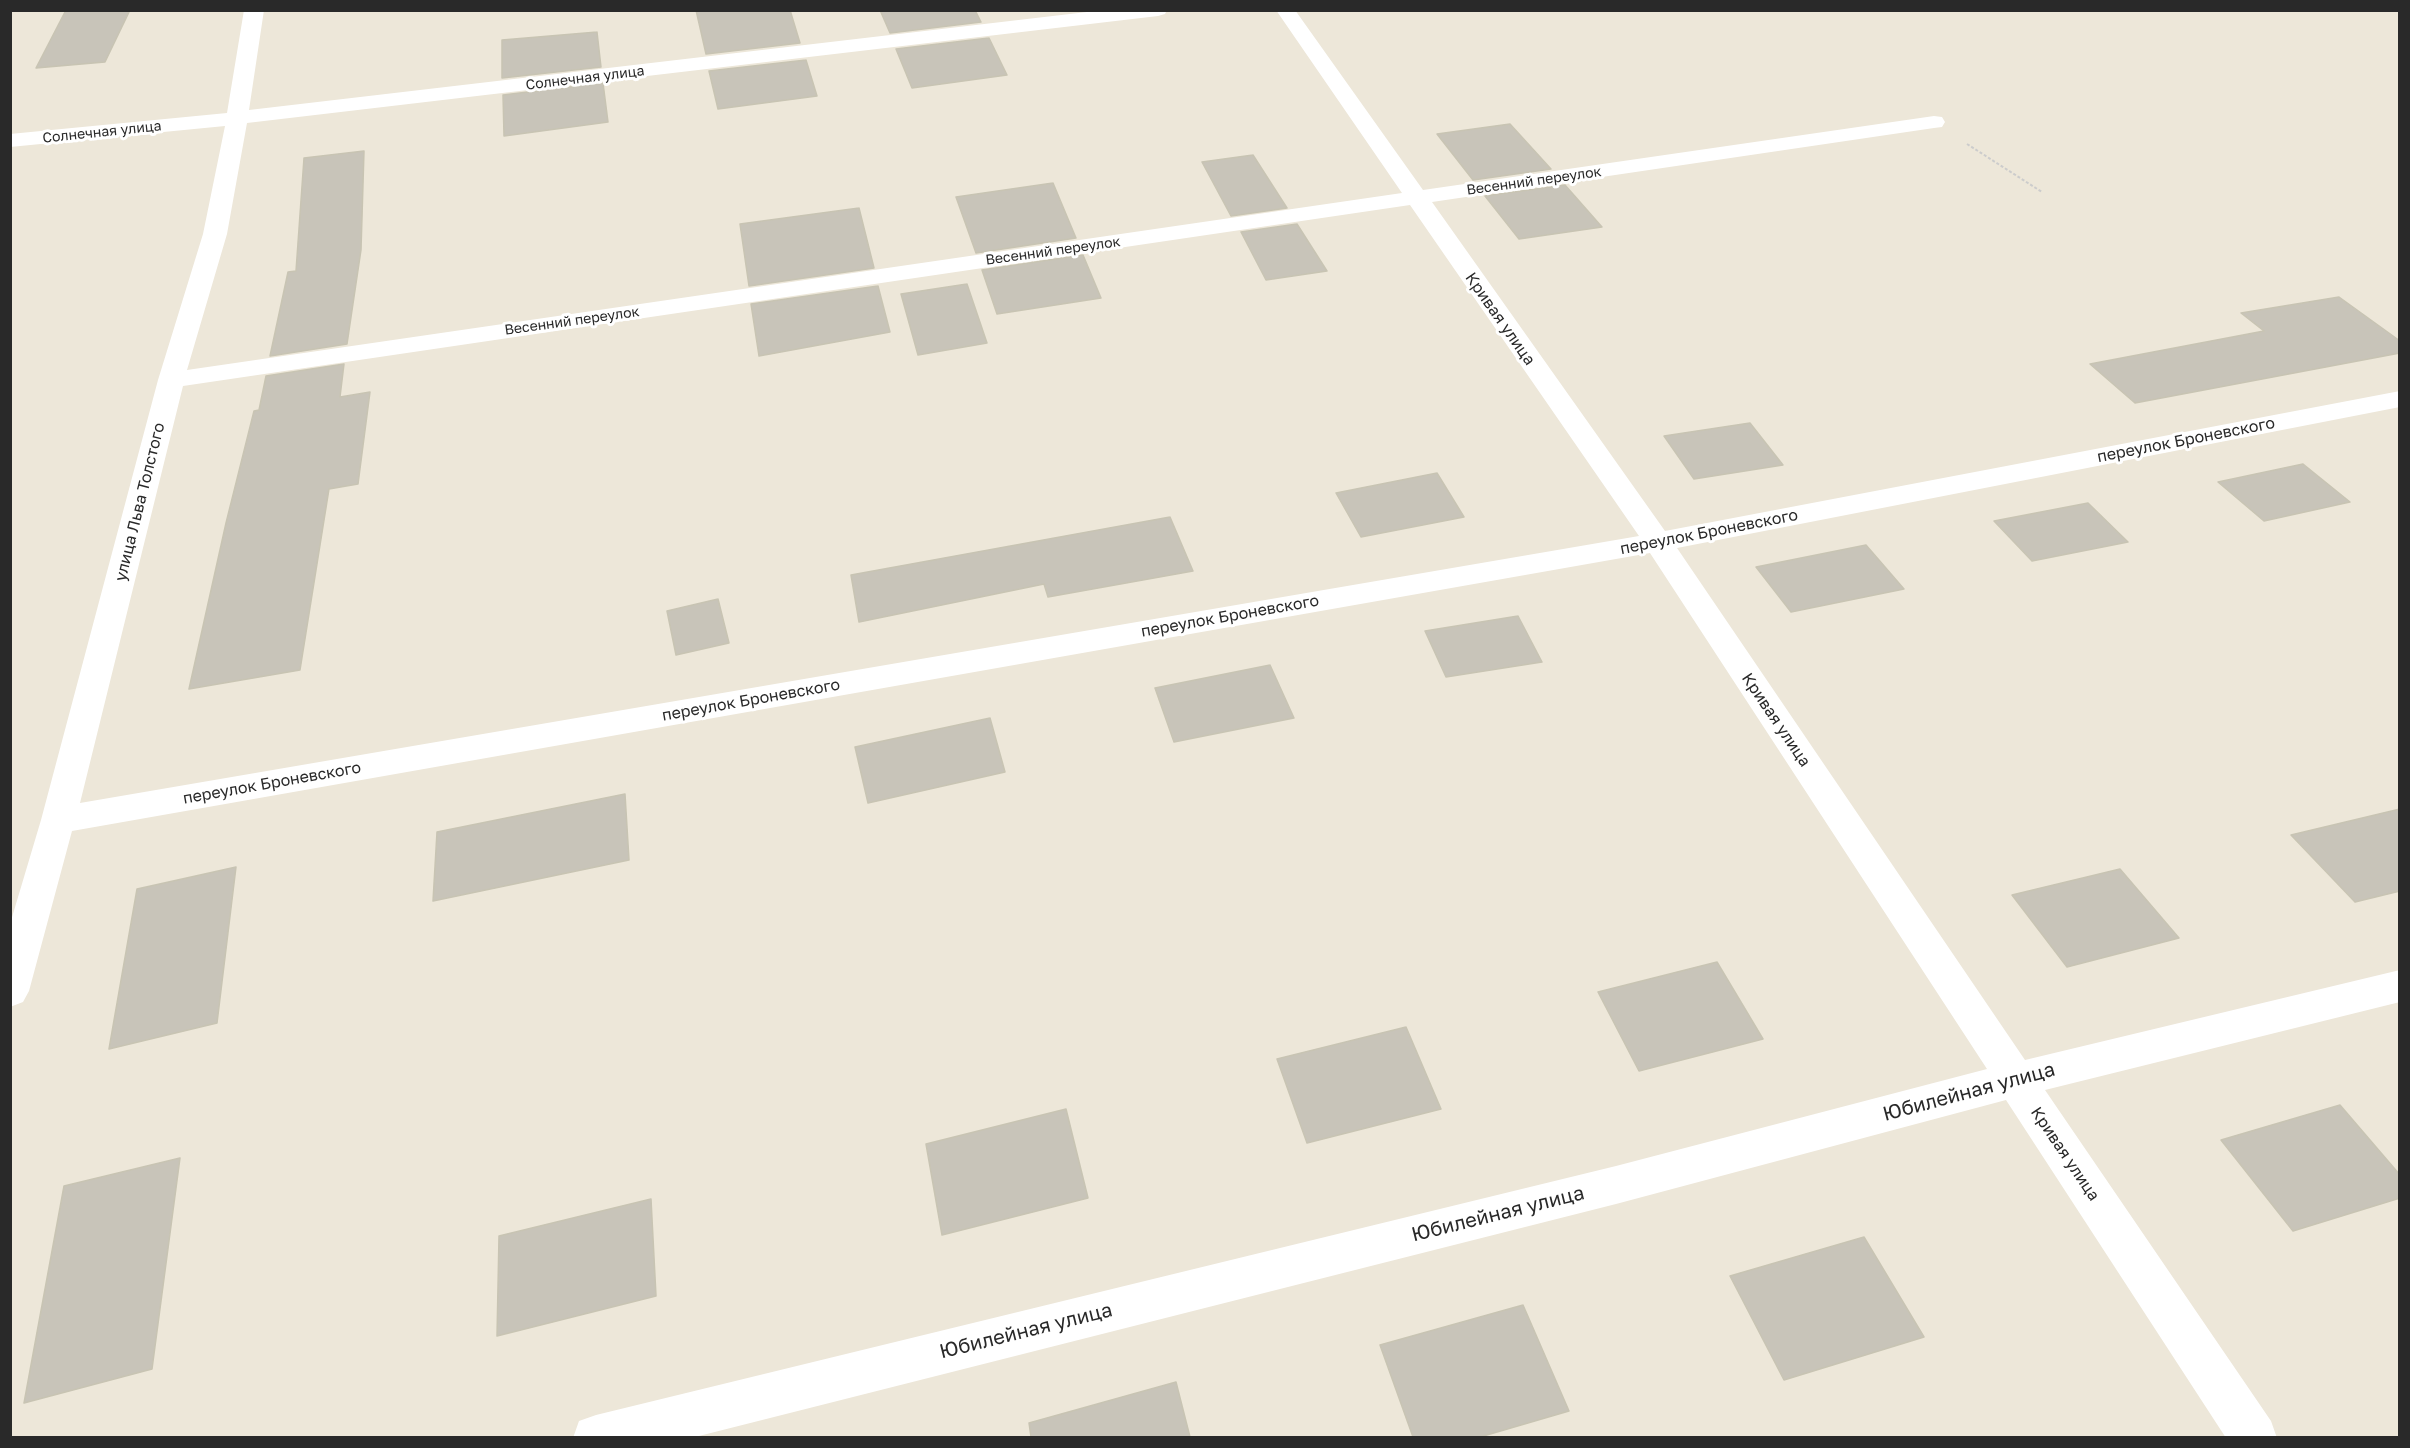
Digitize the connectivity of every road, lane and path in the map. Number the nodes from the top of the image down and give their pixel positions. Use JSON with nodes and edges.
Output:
{"nodes":[{"id":1,"x":254,"y":10,"type":"edge"},
{"id":2,"x":1158,"y":10,"type":"edge"},
{"id":3,"x":1284,"y":10,"type":"edge"},
{"id":4,"x":237,"y":118,"type":"junction"},
{"id":5,"x":1934,"y":122,"type":"joint"},
{"id":6,"x":10,"y":141,"type":"edge"},
{"id":7,"x":2042,"y":192,"type":"dead end"},
{"id":8,"x":1415,"y":198,"type":"junction"},
{"id":9,"x":171,"y":380,"type":"junction"},
{"id":10,"x":2400,"y":399,"type":"edge"},
{"id":11,"x":1658,"y":542,"type":"junction"},
{"id":12,"x":58,"y":820,"type":"junction"},
{"id":13,"x":2400,"y":986,"type":"edge"},
{"id":14,"x":10,"y":991,"type":"edge"},
{"id":15,"x":2014,"y":1080,"type":"junction"},
{"id":16,"x":596,"y":1437,"type":"edge"},
{"id":17,"x":2254,"y":1437,"type":"edge"}],
"edges":[{"from":1,"to":4,"type":"street","name":"улица Льва Толстого"},
{"from":2,"to":4,"type":"street","name":"Солнечная улица"},
{"from":3,"to":8,"type":"street","name":"Кривая улица"},
{"from":4,"to":6,"type":"street","name":"Солнечная улица"},
{"from":4,"to":9,"type":"street","name":"улица Льва Толстого"},
{"from":5,"to":7,"type":"path"},
{"from":5,"to":8,"type":"street","name":"Весенний переулок"},
{"from":8,"to":9,"type":"street","name":"Весенний переулок"},
{"from":8,"to":11,"type":"street","name":"Кривая улица"},
{"from":9,"to":12,"type":"street","name":"улица Льва Толстого"},
{"from":10,"to":11,"type":"street","name":"переулок Броневского"},
{"from":11,"to":12,"type":"street","name":"переулок Броневского"},
{"from":11,"to":15,"type":"street","name":"Кривая улица"},
{"from":12,"to":14,"type":"street","name":"улица Льва Толстого"},
{"from":13,"to":15,"type":"street","name":"Юбилейная улица"},
{"from":15,"to":16,"type":"street","name":"Юбилейная улица"},
{"from":15,"to":17,"type":"street","name":"Кривая улица"}]}
